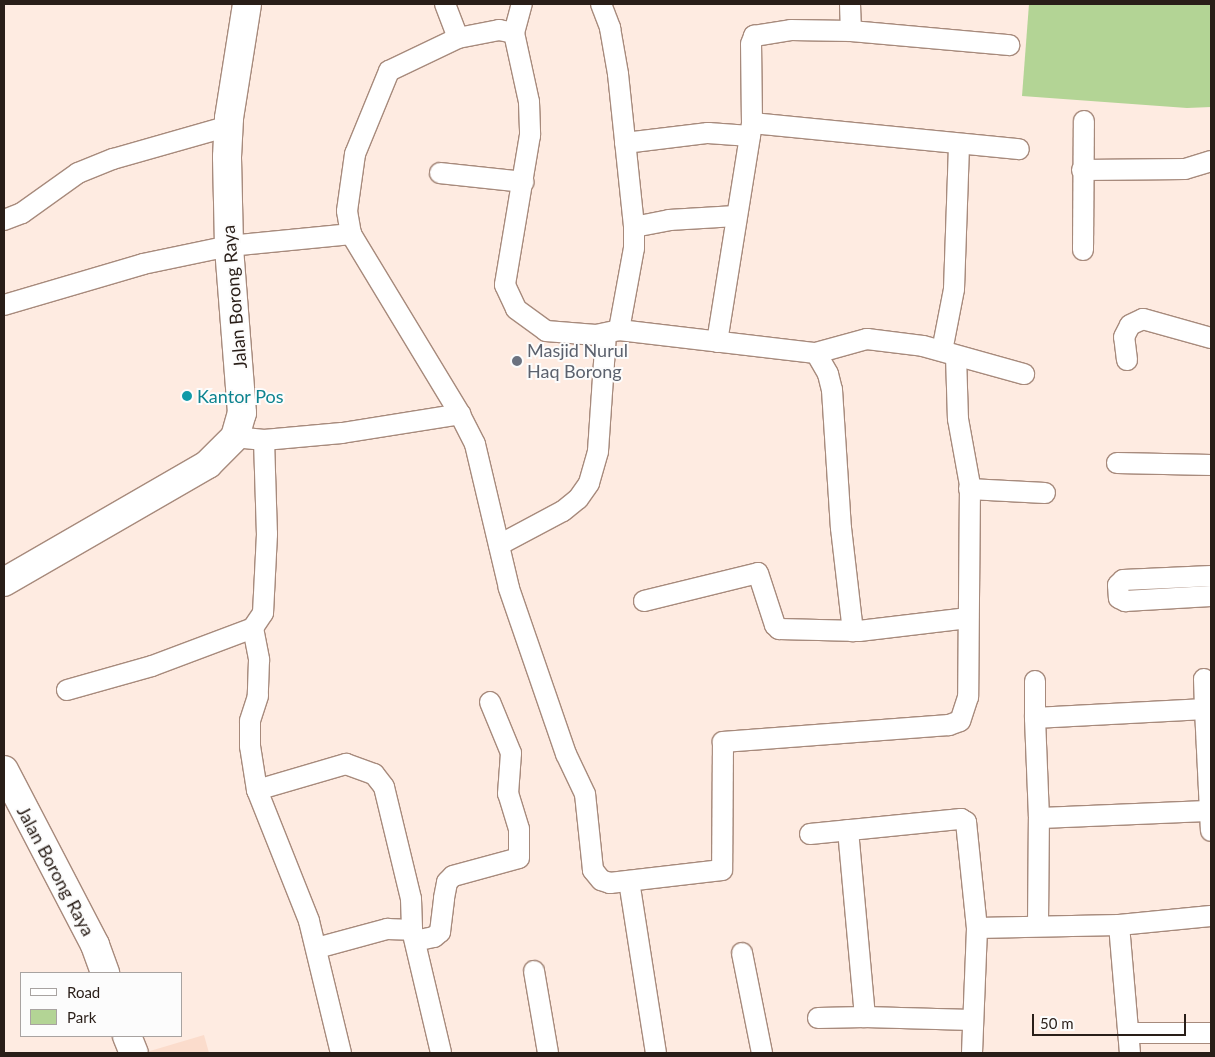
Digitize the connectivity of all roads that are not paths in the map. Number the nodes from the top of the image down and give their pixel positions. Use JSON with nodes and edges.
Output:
{"nodes":[{"id":1,"x":247,"y":4,"type":"edge"},
{"id":2,"x":445,"y":4,"type":"edge"},
{"id":3,"x":522,"y":4,"type":"edge"},
{"id":4,"x":601,"y":4,"type":"edge"},
{"id":5,"x":850,"y":4,"type":"edge"},
{"id":6,"x":851,"y":31,"type":"junction"},
{"id":7,"x":514,"y":33,"type":"junction"},
{"id":8,"x":458,"y":38,"type":"junction"},
{"id":9,"x":1009,"y":45,"type":"dead end"},
{"id":10,"x":1084,"y":121,"type":"dead end"},
{"id":11,"x":229,"y":126,"type":"junction"},
{"id":12,"x":751,"y":129,"type":"junction"},
{"id":13,"x":625,"y":143,"type":"junction"},
{"id":14,"x":960,"y":144,"type":"junction"},
{"id":15,"x":1018,"y":148,"type":"dead end"},
{"id":16,"x":1211,"y":161,"type":"edge"},
{"id":17,"x":1082,"y":170,"type":"junction"},
{"id":18,"x":440,"y":173,"type":"dead end"},
{"id":19,"x":524,"y":182,"type":"junction"},
{"id":20,"x":736,"y":216,"type":"junction"},
{"id":21,"x":4,"y":220,"type":"edge"},
{"id":22,"x":634,"y":227,"type":"junction"},
{"id":23,"x":351,"y":234,"type":"junction"},
{"id":24,"x":229,"y":246,"type":"junction"},
{"id":25,"x":1083,"y":250,"type":"dead end"},
{"id":26,"x":4,"y":305,"type":"edge"},
{"id":27,"x":613,"y":332,"type":"junction"},
{"id":28,"x":1211,"y":338,"type":"edge"},
{"id":29,"x":717,"y":342,"type":"junction"},
{"id":30,"x":816,"y":353,"type":"junction"},
{"id":31,"x":949,"y":354,"type":"junction"},
{"id":32,"x":1126,"y":360,"type":"dead end"},
{"id":33,"x":1024,"y":374,"type":"dead end"},
{"id":34,"x":460,"y":414,"type":"junction"},
{"id":35,"x":235,"y":437,"type":"junction"},
{"id":36,"x":264,"y":440,"type":"junction"},
{"id":37,"x":1117,"y":463,"type":"dead end"},
{"id":38,"x":1211,"y":465,"type":"edge"},
{"id":39,"x":969,"y":489,"type":"junction"},
{"id":40,"x":1046,"y":493,"type":"dead end"},
{"id":41,"x":499,"y":545,"type":"junction"},
{"id":42,"x":1211,"y":576,"type":"edge"},
{"id":43,"x":4,"y":582,"type":"edge"},
{"id":44,"x":1211,"y":596,"type":"edge"},
{"id":45,"x":644,"y":601,"type":"dead end"},
{"id":46,"x":968,"y":618,"type":"junction"},
{"id":47,"x":253,"y":628,"type":"junction"},
{"id":48,"x":853,"y":631,"type":"junction"},
{"id":49,"x":1204,"y":679,"type":"dead end"},
{"id":50,"x":1035,"y":681,"type":"dead end"},
{"id":51,"x":67,"y":690,"type":"dead end"},
{"id":52,"x":490,"y":702,"type":"dead end"},
{"id":53,"x":1205,"y":709,"type":"junction"},
{"id":54,"x":1035,"y":718,"type":"junction"},
{"id":55,"x":4,"y":770,"type":"edge"},
{"id":56,"x":257,"y":790,"type":"junction"},
{"id":57,"x":1209,"y":811,"type":"junction"},
{"id":58,"x":1040,"y":818,"type":"junction"},
{"id":59,"x":848,"y":830,"type":"junction"},
{"id":60,"x":1211,"y":831,"type":"edge"},
{"id":61,"x":810,"y":834,"type":"dead end"},
{"id":62,"x":629,"y":881,"type":"junction"},
{"id":63,"x":1211,"y":916,"type":"edge"},
{"id":64,"x":1038,"y":924,"type":"junction"},
{"id":65,"x":1119,"y":925,"type":"junction"},
{"id":66,"x":977,"y":928,"type":"junction"},
{"id":67,"x":413,"y":936,"type":"junction"},
{"id":68,"x":317,"y":948,"type":"junction"},
{"id":69,"x":742,"y":953,"type":"dead end"},
{"id":70,"x":534,"y":971,"type":"dead end"},
{"id":71,"x":105,"y":972,"type":"edge"},
{"id":72,"x":865,"y":1017,"type":"junction"},
{"id":73,"x":818,"y":1018,"type":"dead end"},
{"id":74,"x":972,"y":1020,"type":"junction"},
{"id":75,"x":1131,"y":1033,"type":"junction"},
{"id":76,"x":1211,"y":1033,"type":"edge"},
{"id":77,"x":127,"y":1037,"type":"edge"},
{"id":78,"x":134,"y":1053,"type":"edge"},
{"id":79,"x":341,"y":1053,"type":"edge"},
{"id":80,"x":441,"y":1053,"type":"edge"},
{"id":81,"x":548,"y":1053,"type":"edge"},
{"id":82,"x":656,"y":1053,"type":"edge"},
{"id":83,"x":762,"y":1053,"type":"edge"},
{"id":84,"x":972,"y":1053,"type":"edge"},
{"id":85,"x":1130,"y":1053,"type":"edge"}],
"edges":[{"from":1,"to":11,"type":"main road","name":"Jalan Borong Raya"},
{"from":2,"to":8,"type":"street"},
{"from":3,"to":7,"type":"street"},
{"from":4,"to":13,"type":"street"},
{"from":5,"to":6,"type":"street"},
{"from":6,"to":9,"type":"street"},
{"from":6,"to":12,"type":"street"},
{"from":7,"to":8,"type":"street"},
{"from":7,"to":19,"type":"street"},
{"from":8,"to":23,"type":"street"},
{"from":10,"to":17,"type":"street"},
{"from":11,"to":21,"type":"street"},
{"from":11,"to":24,"type":"main road","name":"Jalan Borong Raya"},
{"from":12,"to":13,"type":"street"},
{"from":12,"to":14,"type":"street"},
{"from":12,"to":20,"type":"street"},
{"from":13,"to":22,"type":"street"},
{"from":14,"to":15,"type":"street"},
{"from":14,"to":31,"type":"street"},
{"from":16,"to":17,"type":"street"},
{"from":17,"to":25,"type":"street"},
{"from":18,"to":19,"type":"street"},
{"from":19,"to":27,"type":"street"},
{"from":20,"to":22,"type":"street"},
{"from":20,"to":29,"type":"street"},
{"from":22,"to":27,"type":"street"},
{"from":23,"to":24,"type":"street"},
{"from":23,"to":34,"type":"street"},
{"from":24,"to":26,"type":"street"},
{"from":24,"to":35,"type":"main road","name":"Jalan Borong Raya"},
{"from":27,"to":29,"type":"street"},
{"from":27,"to":41,"type":"street"},
{"from":28,"to":32,"type":"street"},
{"from":29,"to":30,"type":"street"},
{"from":30,"to":31,"type":"street"},
{"from":30,"to":48,"type":"street"},
{"from":31,"to":33,"type":"street"},
{"from":31,"to":39,"type":"street"},
{"from":34,"to":36,"type":"street"},
{"from":34,"to":41,"type":"street"},
{"from":35,"to":36,"type":"street"},
{"from":35,"to":43,"type":"main road"},
{"from":36,"to":47,"type":"street"},
{"from":37,"to":38,"type":"street"},
{"from":39,"to":40,"type":"street"},
{"from":39,"to":46,"type":"street"},
{"from":41,"to":62,"type":"street"},
{"from":42,"to":44,"type":"street"},
{"from":45,"to":48,"type":"street"},
{"from":46,"to":48,"type":"street"},
{"from":46,"to":62,"type":"street"},
{"from":47,"to":51,"type":"street"},
{"from":47,"to":56,"type":"street"},
{"from":49,"to":53,"type":"street"},
{"from":50,"to":54,"type":"street"},
{"from":52,"to":67,"type":"street"},
{"from":53,"to":54,"type":"street"},
{"from":53,"to":57,"type":"street"},
{"from":54,"to":58,"type":"street"},
{"from":55,"to":71,"type":"main road","name":"Jalan Borong Raya"},
{"from":56,"to":67,"type":"street"},
{"from":56,"to":68,"type":"street"},
{"from":57,"to":58,"type":"street"},
{"from":57,"to":60,"type":"street"},
{"from":58,"to":64,"type":"street"},
{"from":59,"to":61,"type":"street"},
{"from":59,"to":66,"type":"street"},
{"from":59,"to":72,"type":"street"},
{"from":62,"to":82,"type":"street"},
{"from":63,"to":65,"type":"street"},
{"from":64,"to":65,"type":"street"},
{"from":64,"to":66,"type":"street"},
{"from":65,"to":75,"type":"street"},
{"from":66,"to":74,"type":"street"},
{"from":67,"to":68,"type":"street"},
{"from":67,"to":80,"type":"street"},
{"from":68,"to":79,"type":"street"},
{"from":69,"to":83,"type":"street"},
{"from":70,"to":81,"type":"street"},
{"from":72,"to":73,"type":"street"},
{"from":72,"to":74,"type":"street"},
{"from":74,"to":84,"type":"street"},
{"from":75,"to":76,"type":"street"},
{"from":75,"to":85,"type":"street"},
{"from":77,"to":78,"type":"main road"}]}
